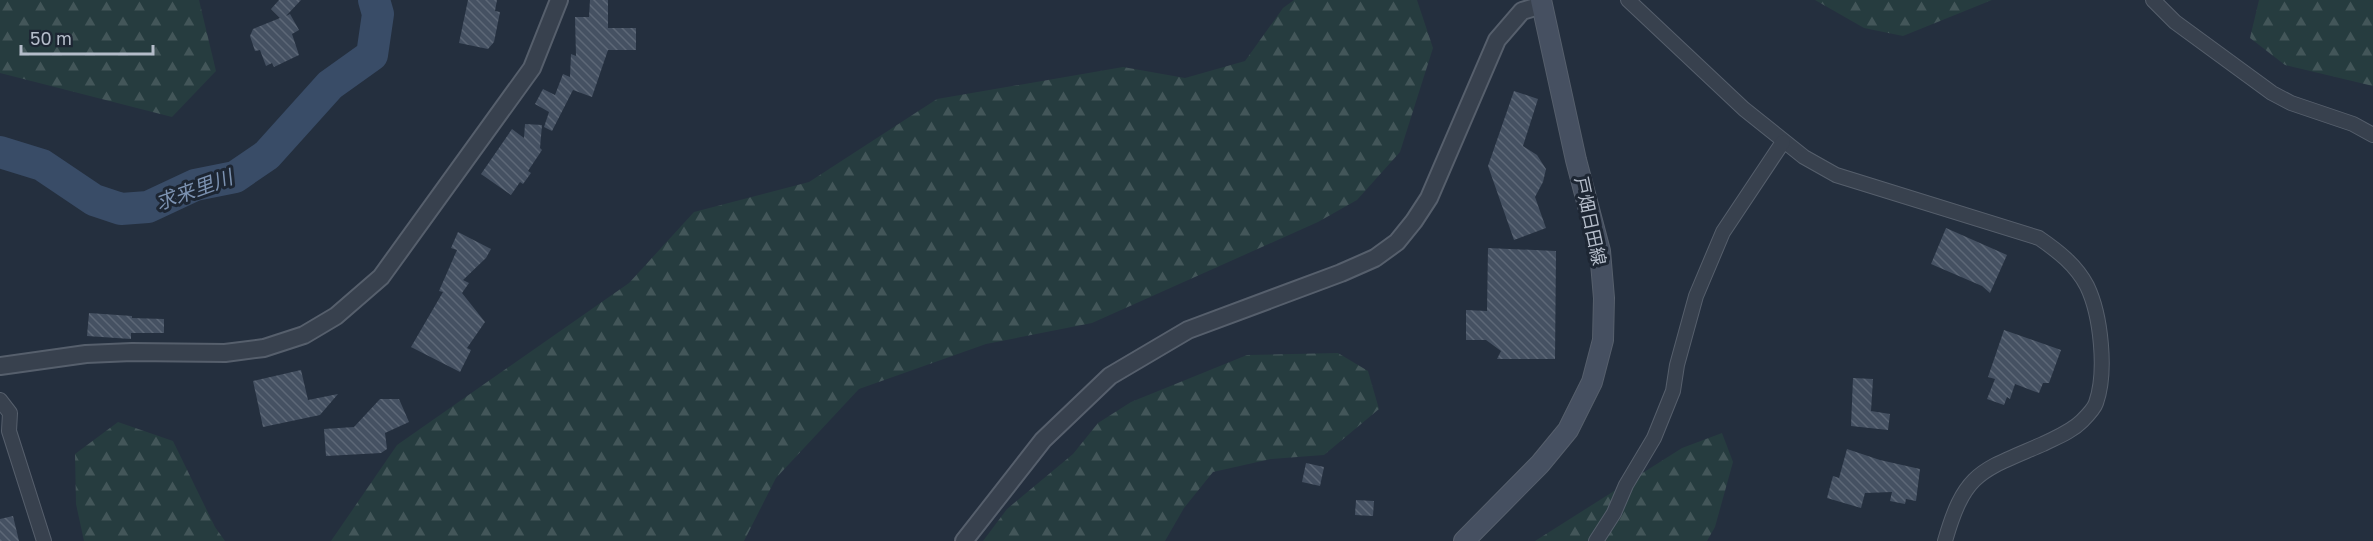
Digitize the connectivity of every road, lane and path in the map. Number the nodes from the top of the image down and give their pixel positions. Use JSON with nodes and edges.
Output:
{"nodes":[{"id":1,"x":559,"y":0,"type":"edge"},
{"id":2,"x":1628,"y":0,"type":"edge"},
{"id":3,"x":2153,"y":0,"type":"edge"},
{"id":4,"x":1541,"y":3,"type":"edge"},
{"id":5,"x":2373,"y":135,"type":"edge"},
{"id":6,"x":1783,"y":142,"type":"junction"},
{"id":7,"x":0,"y":366,"type":"edge"},
{"id":8,"x":0,"y":400,"type":"edge"},
{"id":9,"x":5,"y":432,"type":"edge"},
{"id":10,"x":44,"y":541,"type":"edge"},
{"id":11,"x":964,"y":541,"type":"edge"},
{"id":12,"x":1464,"y":541,"type":"edge"},
{"id":13,"x":1596,"y":541,"type":"edge"},
{"id":14,"x":1945,"y":541,"type":"edge"}],
"edges":[{"from":1,"to":7,"type":"street"},
{"from":2,"to":6,"type":"street"},
{"from":3,"to":5,"type":"street"},
{"from":4,"to":11,"type":"street"},
{"from":4,"to":12,"type":"main road","name":"戸畑日田線"},
{"from":6,"to":13,"type":"street"},
{"from":6,"to":14,"type":"street"},
{"from":8,"to":9,"type":"street"},
{"from":9,"to":10,"type":"street"}]}
